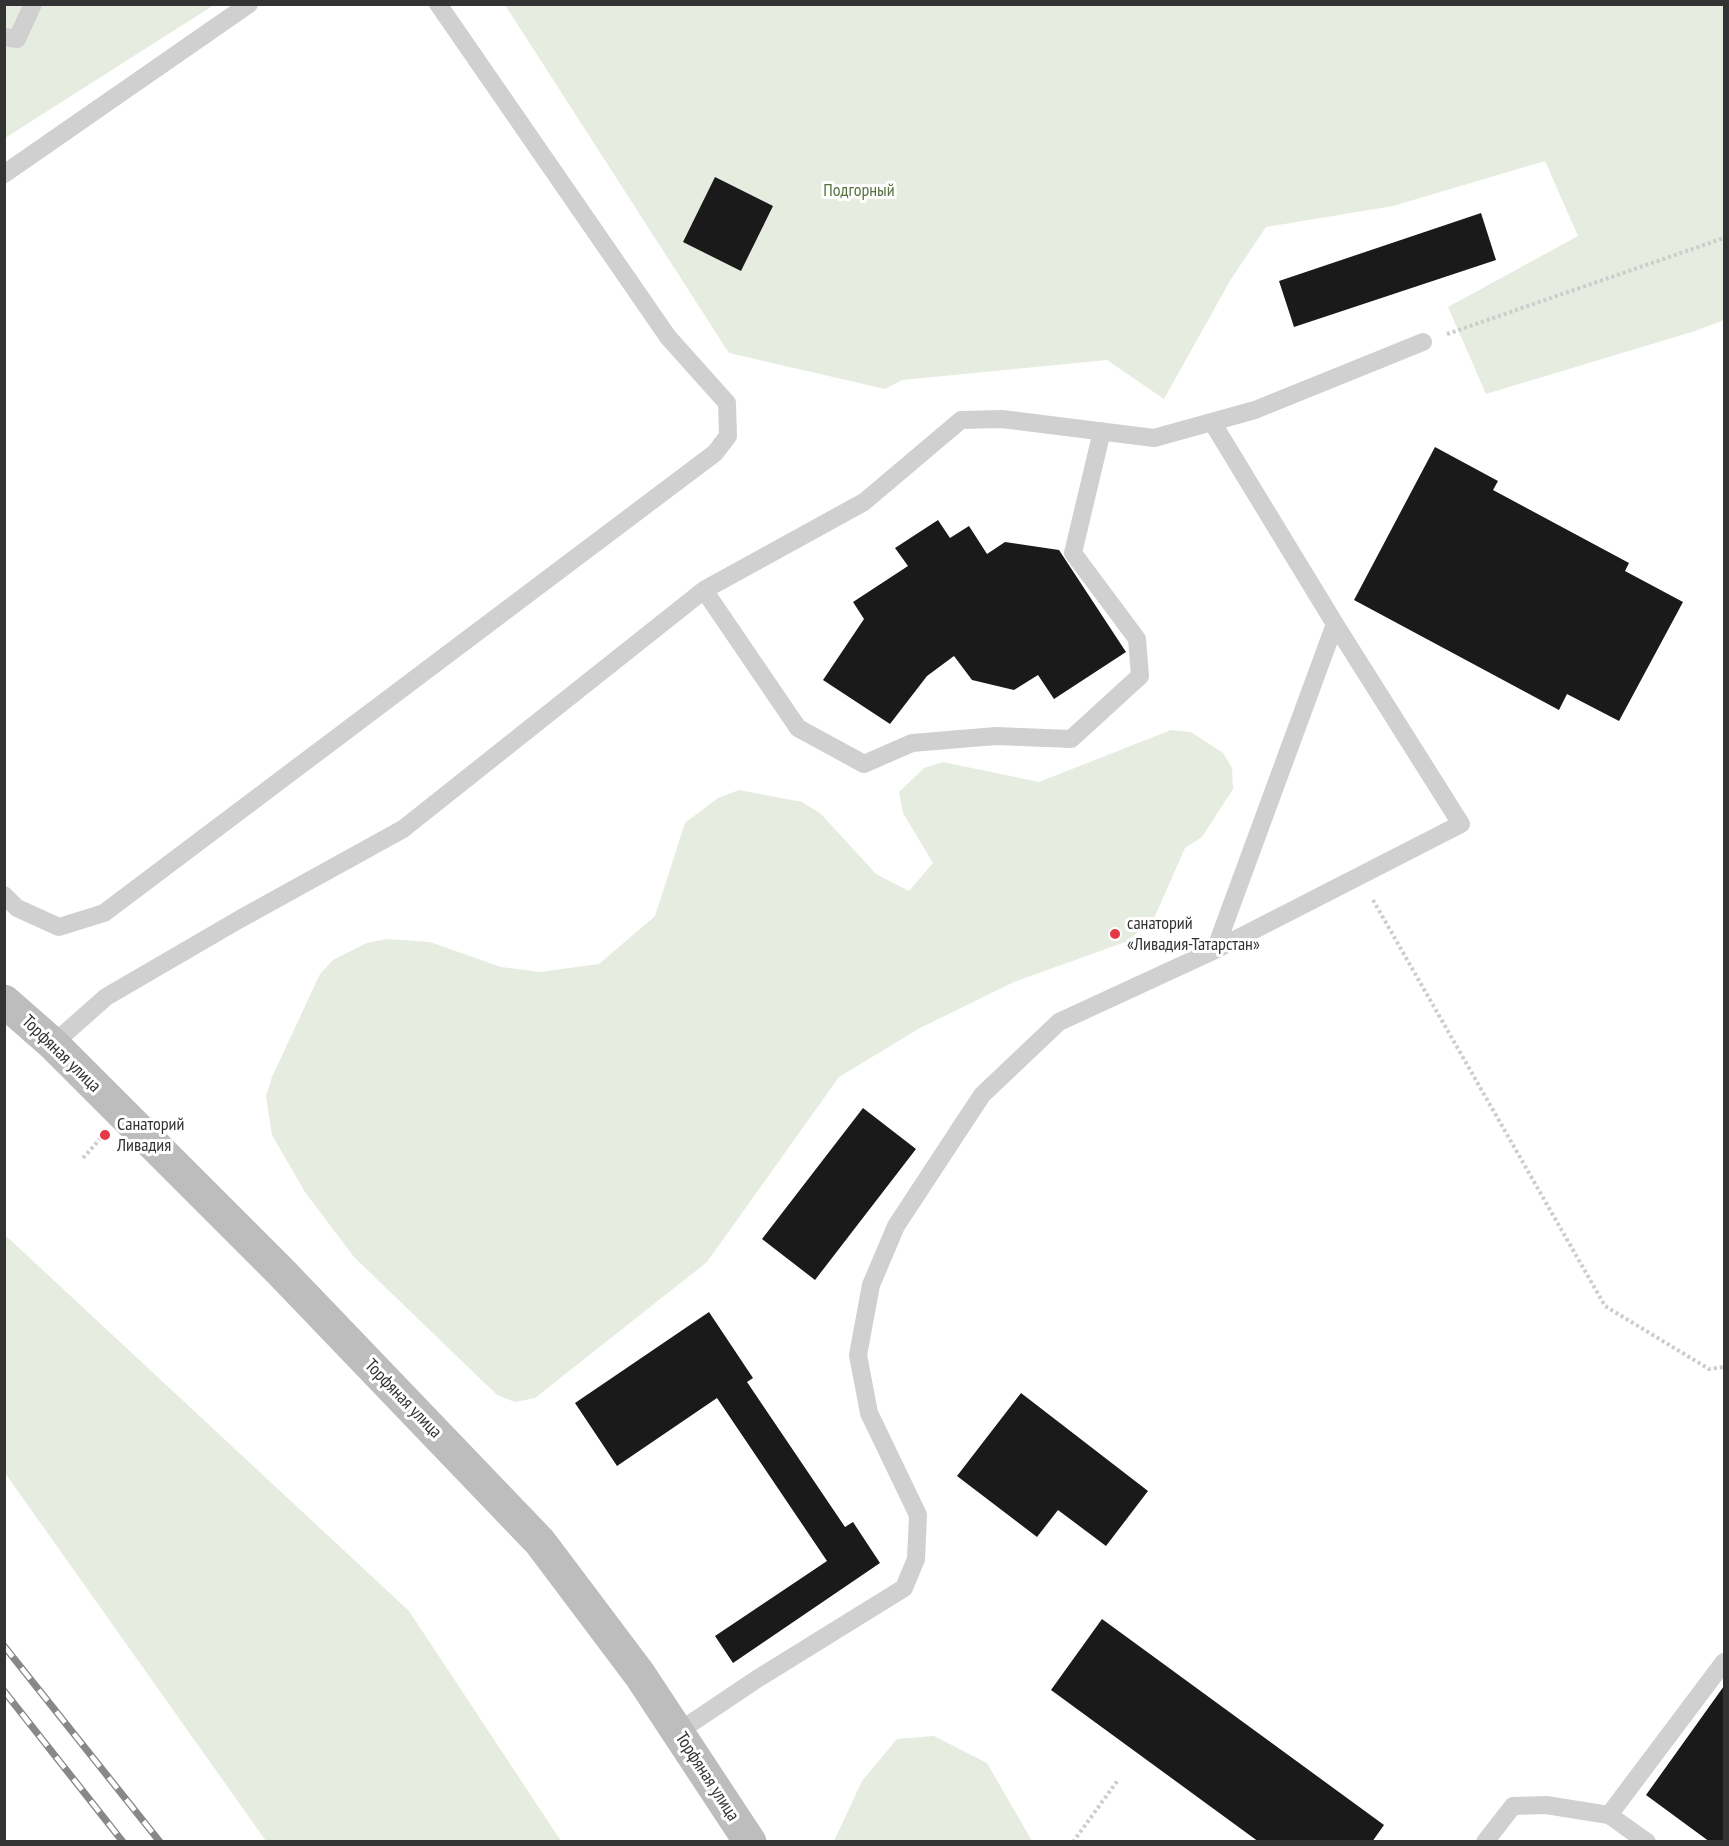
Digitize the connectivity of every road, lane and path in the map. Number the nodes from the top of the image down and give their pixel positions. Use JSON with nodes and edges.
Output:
{"nodes":[{"id":1,"x":33,"y":4,"type":"edge"},
{"id":2,"x":249,"y":4,"type":"edge"},
{"id":3,"x":438,"y":4,"type":"edge"},
{"id":4,"x":4,"y":37,"type":"edge"},
{"id":5,"x":4,"y":174,"type":"edge"},
{"id":6,"x":1725,"y":238,"type":"edge"},
{"id":7,"x":1423,"y":342,"type":"joint"},
{"id":8,"x":1212,"y":422,"type":"junction"},
{"id":9,"x":1102,"y":431,"type":"junction"},
{"id":10,"x":704,"y":590,"type":"junction"},
{"id":11,"x":1335,"y":624,"type":"junction"},
{"id":12,"x":1359,"y":876,"type":"junction"},
{"id":13,"x":4,"y":895,"type":"edge"},
{"id":14,"x":1215,"y":950,"type":"junction"},
{"id":15,"x":4,"y":1000,"type":"edge"},
{"id":16,"x":53,"y":1044,"type":"junction"},
{"id":17,"x":105,"y":1135,"type":"dead end"},
{"id":18,"x":83,"y":1158,"type":"dead end"},
{"id":19,"x":1725,"y":1367,"type":"edge"},
{"id":20,"x":1725,"y":1662,"type":"edge"},
{"id":21,"x":678,"y":1732,"type":"junction"},
{"id":22,"x":1118,"y":1780,"type":"dead end"},
{"id":23,"x":1609,"y":1815,"type":"junction"},
{"id":24,"x":750,"y":1842,"type":"edge"},
{"id":25,"x":1073,"y":1842,"type":"edge"},
{"id":26,"x":1485,"y":1842,"type":"edge"},
{"id":27,"x":1647,"y":1842,"type":"edge"}],
"edges":[{"from":1,"to":4,"type":"lane"},
{"from":2,"to":5,"type":"lane"},
{"from":3,"to":13,"type":"lane"},
{"from":6,"to":7,"type":"path"},
{"from":7,"to":8,"type":"lane"},
{"from":8,"to":9,"type":"lane"},
{"from":8,"to":11,"type":"lane"},
{"from":9,"to":10,"type":"lane"},
{"from":9,"to":10,"type":"lane"},
{"from":10,"to":16,"type":"lane"},
{"from":11,"to":12,"type":"lane"},
{"from":11,"to":14,"type":"lane"},
{"from":12,"to":14,"type":"lane"},
{"from":12,"to":19,"type":"path"},
{"from":14,"to":21,"type":"lane"},
{"from":15,"to":16,"type":"street","name":"Торфяная улица"},
{"from":16,"to":21,"type":"street","name":"Торфяная улица"},
{"from":17,"to":18,"type":"path"},
{"from":20,"to":23,"type":"lane"},
{"from":21,"to":24,"type":"street","name":"Торфяная улица"},
{"from":22,"to":25,"type":"path"},
{"from":23,"to":26,"type":"lane"},
{"from":23,"to":27,"type":"lane"}]}
